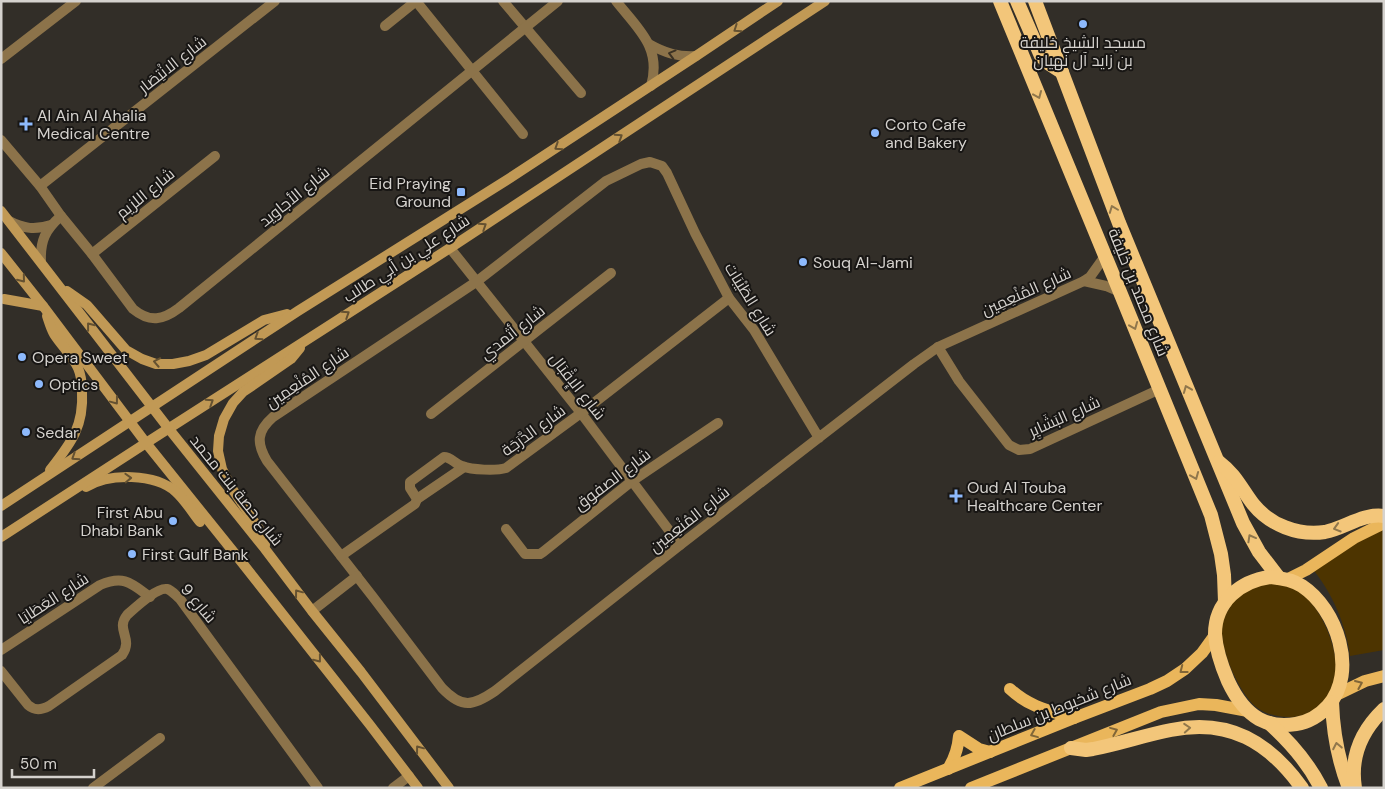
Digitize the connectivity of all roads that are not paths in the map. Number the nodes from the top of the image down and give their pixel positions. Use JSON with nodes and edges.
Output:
{"nodes":[{"id":1,"x":76,"y":1,"type":"edge"},
{"id":2,"x":276,"y":1,"type":"edge"},
{"id":3,"x":416,"y":1,"type":"edge"},
{"id":4,"x":503,"y":1,"type":"edge"},
{"id":5,"x":558,"y":1,"type":"edge"},
{"id":6,"x":616,"y":1,"type":"edge"},
{"id":7,"x":778,"y":1,"type":"edge"},
{"id":8,"x":825,"y":1,"type":"edge"},
{"id":9,"x":1000,"y":1,"type":"edge"},
{"id":10,"x":1017,"y":1,"type":"edge"},
{"id":11,"x":1035,"y":1,"type":"edge"},
{"id":12,"x":385,"y":26,"type":"dead end"},
{"id":13,"x":525,"y":28,"type":"junction"},
{"id":14,"x":649,"y":44,"type":"junction"},
{"id":15,"x":696,"y":56,"type":"junction"},
{"id":16,"x":1,"y":59,"type":"edge"},
{"id":17,"x":472,"y":71,"type":"junction"},
{"id":18,"x":1062,"y":72,"type":"junction"},
{"id":19,"x":651,"y":86,"type":"junction"},
{"id":20,"x":581,"y":93,"type":"dead end"},
{"id":21,"x":522,"y":134,"type":"dead end"},
{"id":22,"x":1,"y":140,"type":"edge"},
{"id":23,"x":215,"y":156,"type":"dead end"},
{"id":24,"x":641,"y":164,"type":"joint"},
{"id":25,"x":40,"y":186,"type":"junction"},
{"id":26,"x":1,"y":211,"type":"edge"},
{"id":27,"x":61,"y":216,"type":"junction"},
{"id":28,"x":10,"y":221,"type":"junction"},
{"id":29,"x":50,"y":225,"type":"junction"},
{"id":30,"x":450,"y":248,"type":"junction"},
{"id":31,"x":1,"y":253,"type":"edge"},
{"id":32,"x":92,"y":254,"type":"junction"},
{"id":33,"x":1105,"y":256,"type":"junction"},
{"id":34,"x":41,"y":262,"type":"junction"},
{"id":35,"x":611,"y":273,"type":"dead end"},
{"id":36,"x":1084,"y":281,"type":"junction"},
{"id":37,"x":476,"y":282,"type":"junction"},
{"id":38,"x":57,"y":284,"type":"junction"},
{"id":39,"x":1120,"y":292,"type":"junction"},
{"id":40,"x":729,"y":298,"type":"junction"},
{"id":41,"x":4,"y":299,"type":"dead end"},
{"id":42,"x":44,"y":306,"type":"junction"},
{"id":43,"x":298,"y":311,"type":"junction"},
{"id":44,"x":309,"y":338,"type":"junction"},
{"id":45,"x":524,"y":341,"type":"junction"},
{"id":46,"x":938,"y":347,"type":"junction"},
{"id":47,"x":1160,"y":389,"type":"junction"},
{"id":48,"x":152,"y":406,"type":"junction"},
{"id":49,"x":581,"y":413,"type":"junction"},
{"id":50,"x":431,"y":414,"type":"dead end"},
{"id":51,"x":130,"y":421,"type":"junction"},
{"id":52,"x":718,"y":423,"type":"dead end"},
{"id":53,"x":169,"y":429,"type":"junction"},
{"id":54,"x":819,"y":438,"type":"junction"},
{"id":55,"x":146,"y":443,"type":"junction"},
{"id":56,"x":1216,"y":460,"type":"junction"},
{"id":57,"x":464,"y":467,"type":"junction"},
{"id":58,"x":45,"y":477,"type":"junction"},
{"id":59,"x":632,"y":481,"type":"junction"},
{"id":60,"x":417,"y":500,"type":"junction"},
{"id":61,"x":4,"y":502,"type":"edge"},
{"id":62,"x":1384,"y":516,"type":"edge"},
{"id":63,"x":1384,"y":523,"type":"edge"},
{"id":64,"x":506,"y":529,"type":"dead end"},
{"id":65,"x":4,"y":536,"type":"edge"},
{"id":66,"x":226,"y":542,"type":"junction"},
{"id":67,"x":680,"y":544,"type":"junction"},
{"id":68,"x":266,"y":549,"type":"junction"},
{"id":69,"x":342,"y":556,"type":"junction"},
{"id":70,"x":357,"y":576,"type":"junction"},
{"id":71,"x":1283,"y":578,"type":"junction"},
{"id":72,"x":150,"y":597,"type":"junction"},
{"id":73,"x":1225,"y":602,"type":"junction"},
{"id":74,"x":312,"y":611,"type":"junction"},
{"id":75,"x":1215,"y":635,"type":"junction"},
{"id":76,"x":1,"y":650,"type":"edge"},
{"id":77,"x":1,"y":671,"type":"edge"},
{"id":78,"x":1384,"y":676,"type":"edge"},
{"id":79,"x":1010,"y":689,"type":"dead end"},
{"id":80,"x":1334,"y":698,"type":"junction"},
{"id":81,"x":1384,"y":709,"type":"edge"},
{"id":82,"x":1248,"y":711,"type":"junction"},
{"id":83,"x":1074,"y":718,"type":"junction"},
{"id":84,"x":1268,"y":723,"type":"junction"},
{"id":85,"x":160,"y":738,"type":"dead end"},
{"id":86,"x":1071,"y":748,"type":"junction"},
{"id":87,"x":990,"y":752,"type":"junction"},
{"id":88,"x":948,"y":769,"type":"junction"},
{"id":89,"x":409,"y":776,"type":"junction"},
{"id":90,"x":93,"y":788,"type":"edge"},
{"id":91,"x":318,"y":788,"type":"edge"},
{"id":92,"x":393,"y":788,"type":"edge"},
{"id":93,"x":418,"y":788,"type":"edge"},
{"id":94,"x":449,"y":788,"type":"edge"},
{"id":95,"x":900,"y":788,"type":"edge"},
{"id":96,"x":971,"y":788,"type":"edge"},
{"id":97,"x":1302,"y":788,"type":"edge"},
{"id":98,"x":1321,"y":788,"type":"edge"},
{"id":99,"x":1349,"y":788,"type":"edge"},
{"id":100,"x":1355,"y":788,"type":"edge"}],
"edges":[{"from":1,"to":16,"type":"street"},
{"from":2,"to":25,"type":"street","name":"شارع الانْتِصَار"},
{"from":3,"to":12,"type":"street"},
{"from":3,"to":17,"type":"street"},
{"from":4,"to":13,"type":"street"},
{"from":5,"to":13,"type":"street","name":"شارع الأجاويد"},
{"from":6,"to":14,"type":"street"},
{"from":7,"to":15,"type":"main road","name":"شارع علي بن أبي طالب","one_way":true},
{"from":30,"to":8,"type":"main road","name":"شارع علي بن أبي طالب","one_way":true},
{"from":9,"to":33,"type":"highway","name":"شارع محمد بن خليفة","one_way":true},
{"from":10,"to":18,"type":"highway"},
{"from":11,"to":18,"type":"highway","name":"شارع محمد بن خليفة"},
{"from":13,"to":17,"type":"street","name":"شارع الأجاويد"},
{"from":13,"to":20,"type":"street"},
{"from":15,"to":14,"type":"street","one_way":true},
{"from":14,"to":19,"type":"street"},
{"from":15,"to":19,"type":"main road","name":"شارع علي بن أبي طالب"},
{"from":17,"to":21,"type":"street"},
{"from":17,"to":32,"type":"street","name":"شارع الأجاويد"},
{"from":56,"to":18,"type":"highway","name":"شارع محمد بن خليفة","one_way":true},
{"from":19,"to":43,"type":"main road","name":"شارع علي بن أبي طالب","one_way":true},
{"from":22,"to":25,"type":"street","name":"شارع الأجاويد"},
{"from":23,"to":32,"type":"street","name":"شارع اللزيم"},
{"from":24,"to":37,"type":"street","name":"شارع المُنْعِمِين"},
{"from":24,"to":40,"type":"street","name":"شارع الطَيْبَات"},
{"from":25,"to":27,"type":"street","name":"شارع الأجاويد"},
{"from":26,"to":28,"type":"main road","name":"شارع حصة بنت محمد"},
{"from":27,"to":29,"type":"street"},
{"from":27,"to":32,"type":"street","name":"شارع الأجاويد"},
{"from":28,"to":29,"type":"street"},
{"from":28,"to":34,"type":"main road","name":"شارع حصة بنت محمد"},
{"from":29,"to":34,"type":"street"},
{"from":30,"to":37,"type":"street","name":"شارع الإِقْبَال"},
{"from":44,"to":30,"type":"main road","name":"شارع علي بن أبي طالب","one_way":true},
{"from":31,"to":42,"type":"main road","one_way":true},
{"from":33,"to":36,"type":"street","name":"شارع المُنْعِمِين"},
{"from":33,"to":39,"type":"highway","name":"شارع محمد بن خليفة"},
{"from":34,"to":38,"type":"main road","name":"شارع حصة بنت محمد"},
{"from":35,"to":45,"type":"street","name":"شارع أثمدي"},
{"from":36,"to":39,"type":"street","name":"شارع المُنْعِمِين"},
{"from":36,"to":46,"type":"street","name":"شارع المُنْعِمِين"},
{"from":37,"to":45,"type":"street","name":"شارع الإِقْبَال"},
{"from":37,"to":69,"type":"street","name":"شارع المُنْعِمِين"},
{"from":43,"to":38,"type":"main road","one_way":true},
{"from":48,"to":38,"type":"main road","name":"شارع حصة بنت محمد","one_way":true},
{"from":39,"to":47,"type":"highway","name":"شارع محمد بن خليفة","one_way":true},
{"from":40,"to":49,"type":"street","name":"شارع الدَّرَجَة"},
{"from":40,"to":54,"type":"street","name":"شارع الطَيْبَات"},
{"from":41,"to":42,"type":"main road"},
{"from":42,"to":51,"type":"main road","one_way":true},
{"from":42,"to":58,"type":"main road"},
{"from":43,"to":48,"type":"main road","name":"شارع علي بن أبي طالب","one_way":true},
{"from":53,"to":44,"type":"main road","name":"شارع علي بن أبي طالب","one_way":true},
{"from":44,"to":68,"type":"main road"},
{"from":45,"to":49,"type":"street","name":"شارع الإِقْبَال"},
{"from":45,"to":50,"type":"street","name":"شارع أثمدي"},
{"from":46,"to":47,"type":"street","name":"شارع البَشَايِر"},
{"from":46,"to":54,"type":"street","name":"شارع المُنْعِمِين"},
{"from":47,"to":73,"type":"highway","name":"شارع محمد بن خليفة","one_way":true},
{"from":48,"to":51,"type":"main road","name":"شارع علي بن أبي طالب"},
{"from":48,"to":53,"type":"main road","name":"شارع حصة بنت محمد"},
{"from":49,"to":57,"type":"street","name":"شارع الدَّرَجَة"},
{"from":49,"to":59,"type":"street","name":"شارع الإِقْبَال"},
{"from":51,"to":55,"type":"main road"},
{"from":51,"to":58,"type":"main road","name":"شارع علي بن أبي طالب","one_way":true},
{"from":52,"to":59,"type":"street","name":"شارع الصفوق"},
{"from":53,"to":55,"type":"main road","name":"شارع علي بن أبي طالب"},
{"from":53,"to":68,"type":"main road","name":"شارع حصة بنت محمد"},
{"from":54,"to":67,"type":"street","name":"شارع المُنْعِمِين"},
{"from":55,"to":65,"type":"main road","name":"شارع علي بن أبي طالب"},
{"from":55,"to":66,"type":"main road"},
{"from":62,"to":56,"type":"highway","one_way":true},
{"from":71,"to":56,"type":"highway","name":"شارع محمد بن خليفة","one_way":true},
{"from":57,"to":60,"type":"street"},
{"from":57,"to":60,"type":"street","name":"شارع الدَّرَجَة"},
{"from":58,"to":61,"type":"main road","name":"شارع علي بن أبي طالب"},
{"from":59,"to":64,"type":"street","name":"شارع الصفوق"},
{"from":59,"to":67,"type":"street","name":"شارع الإِقْبَال"},
{"from":60,"to":69,"type":"street"},
{"from":63,"to":71,"type":"main road"},
{"from":65,"to":66,"type":"main road","one_way":true},
{"from":66,"to":89,"type":"main road","one_way":true},
{"from":67,"to":70,"type":"street","name":"شارع المُنْعِمِين"},
{"from":74,"to":68,"type":"main road","name":"شارع حصة بنت محمد","one_way":true},
{"from":69,"to":70,"type":"street","name":"شارع المُنْعِمِين"},
{"from":70,"to":74,"type":"street"},
{"from":71,"to":73,"type":"highway"},
{"from":71,"to":80,"type":"highway"},
{"from":72,"to":76,"type":"street","name":"شارع العَطَايَا"},
{"from":72,"to":77,"type":"street","name":"شارع 9"},
{"from":72,"to":91,"type":"street","name":"شارع 9"},
{"from":73,"to":75,"type":"highway"},
{"from":94,"to":74,"type":"main road","name":"شارع حصة بنت محمد","one_way":true},
{"from":75,"to":82,"type":"highway"},
{"from":75,"to":83,"type":"main road","name":"شارع شخبوط بن سلطان","one_way":true},
{"from":80,"to":78,"type":"main road","one_way":true},
{"from":79,"to":83,"type":"main road"},
{"from":80,"to":84,"type":"highway"},
{"from":99,"to":80,"type":"highway","one_way":true},
{"from":81,"to":100,"type":"highway"},
{"from":82,"to":84,"type":"highway"},
{"from":86,"to":82,"type":"main road","one_way":true},
{"from":83,"to":87,"type":"main road","name":"شارع شخبوط بن سلطان","one_way":true},
{"from":84,"to":98,"type":"highway"},
{"from":85,"to":90,"type":"street"},
{"from":86,"to":96,"type":"main road"},
{"from":86,"to":97,"type":"highway","one_way":true},
{"from":87,"to":88,"type":"main road","name":"شارع شخبوط بن سلطان"},
{"from":87,"to":88,"type":"main road"},
{"from":88,"to":95,"type":"main road","name":"شارع شخبوط بن سلطان"},
{"from":89,"to":92,"type":"street"},
{"from":89,"to":93,"type":"main road"}]}
